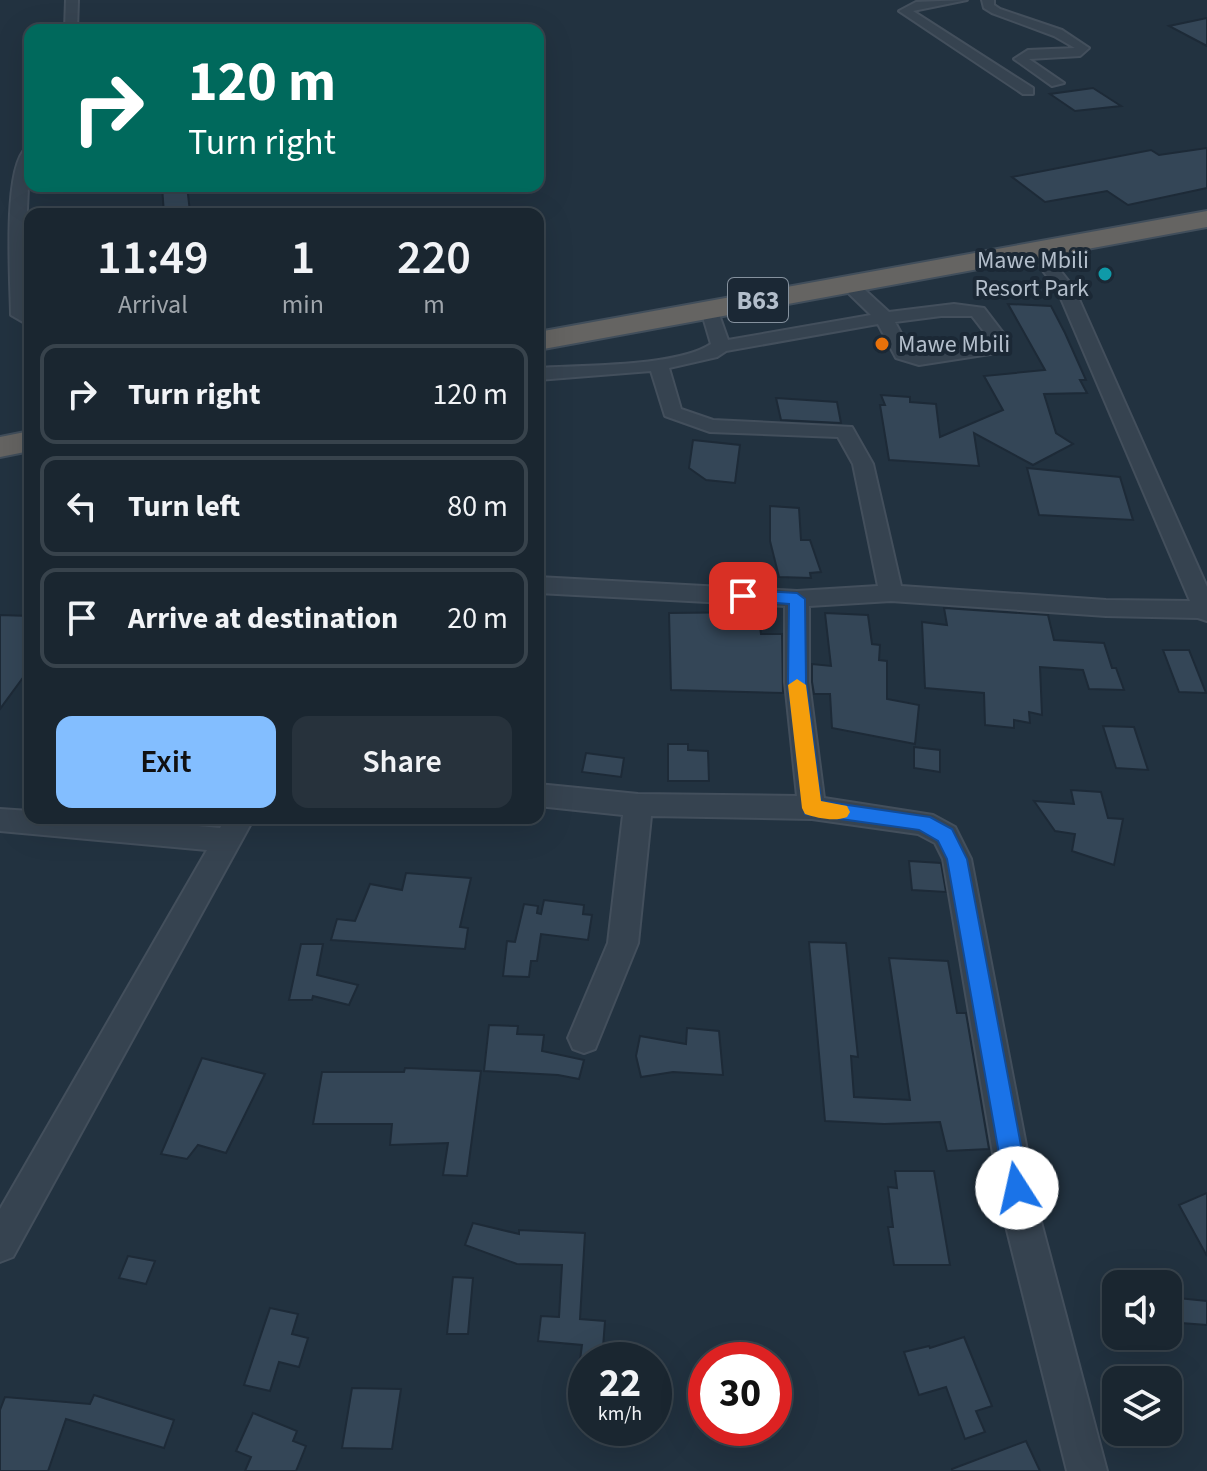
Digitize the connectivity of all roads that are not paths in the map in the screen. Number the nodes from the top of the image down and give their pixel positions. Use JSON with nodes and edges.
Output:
{"nodes":[{"id":1,"x":72,"y":0,"type":"edge"},
{"id":2,"x":961,"y":0,"type":"edge"},
{"id":3,"x":988,"y":0,"type":"edge"},
{"id":4,"x":71,"y":24,"type":"edge"},
{"id":5,"x":1057,"y":83,"type":"dead end"},
{"id":6,"x":1028,"y":91,"type":"dead end"},
{"id":7,"x":24,"y":162,"type":"edge"},
{"id":8,"x":1207,"y":219,"type":"edge"},
{"id":9,"x":977,"y":259,"type":"junction"},
{"id":10,"x":1116,"y":262,"type":"dead end"},
{"id":11,"x":1045,"y":263,"type":"junction"},
{"id":12,"x":847,"y":283,"type":"junction"},
{"id":13,"x":710,"y":310,"type":"junction"},
{"id":14,"x":883,"y":316,"type":"junction"},
{"id":15,"x":24,"y":317,"type":"edge"},
{"id":16,"x":544,"y":340,"type":"edge"},
{"id":17,"x":721,"y":346,"type":"junction"},
{"id":18,"x":658,"y":364,"type":"junction"},
{"id":19,"x":544,"y":373,"type":"edge"},
{"id":20,"x":24,"y":442,"type":"edge"},
{"id":21,"x":0,"y":447,"type":"edge"},
{"id":22,"x":544,"y":585,"type":"edge"},
{"id":23,"x":891,"y":593,"type":"junction"},
{"id":24,"x":797,"y":599,"type":"junction"},
{"id":25,"x":1206,"y":611,"type":"edge"},
{"id":26,"x":544,"y":796,"type":"edge"},
{"id":27,"x":638,"y":805,"type":"junction"},
{"id":28,"x":812,"y":808,"type":"junction"},
{"id":29,"x":0,"y":820,"type":"edge"},
{"id":30,"x":24,"y":821,"type":"edge"},
{"id":31,"x":104,"y":824,"type":"edge"},
{"id":32,"x":234,"y":829,"type":"edge"},
{"id":33,"x":584,"y":1038,"type":"dead end"},
{"id":34,"x":0,"y":1244,"type":"edge"},
{"id":35,"x":1087,"y":1471,"type":"edge"}],
"edges":[{"from":1,"to":4,"type":"street"},
{"from":2,"to":6,"type":"street"},
{"from":3,"to":5,"type":"street"},
{"from":7,"to":15,"type":"street"},
{"from":8,"to":9,"type":"highway","number":"B63"},
{"from":9,"to":11,"type":"highway","number":"B63"},
{"from":9,"to":12,"type":"highway","number":"B63"},
{"from":10,"to":11,"type":"highway","number":"B63"},
{"from":11,"to":25,"type":"street"},
{"from":12,"to":13,"type":"highway","number":"B63"},
{"from":12,"to":14,"type":"street"},
{"from":13,"to":16,"type":"highway","number":"B63"},
{"from":13,"to":17,"type":"street"},
{"from":14,"to":14,"type":"street"},
{"from":14,"to":17,"type":"street"},
{"from":17,"to":18,"type":"street"},
{"from":18,"to":19,"type":"street"},
{"from":18,"to":23,"type":"street"},
{"from":20,"to":21,"type":"highway"},
{"from":22,"to":24,"type":"street"},
{"from":23,"to":24,"type":"street"},
{"from":23,"to":25,"type":"street"},
{"from":24,"to":28,"type":"street"},
{"from":26,"to":27,"type":"street"},
{"from":27,"to":28,"type":"street"},
{"from":27,"to":33,"type":"street"},
{"from":28,"to":35,"type":"street"},
{"from":29,"to":30,"type":"street"},
{"from":31,"to":32,"type":"street"},
{"from":32,"to":34,"type":"street"}]}
